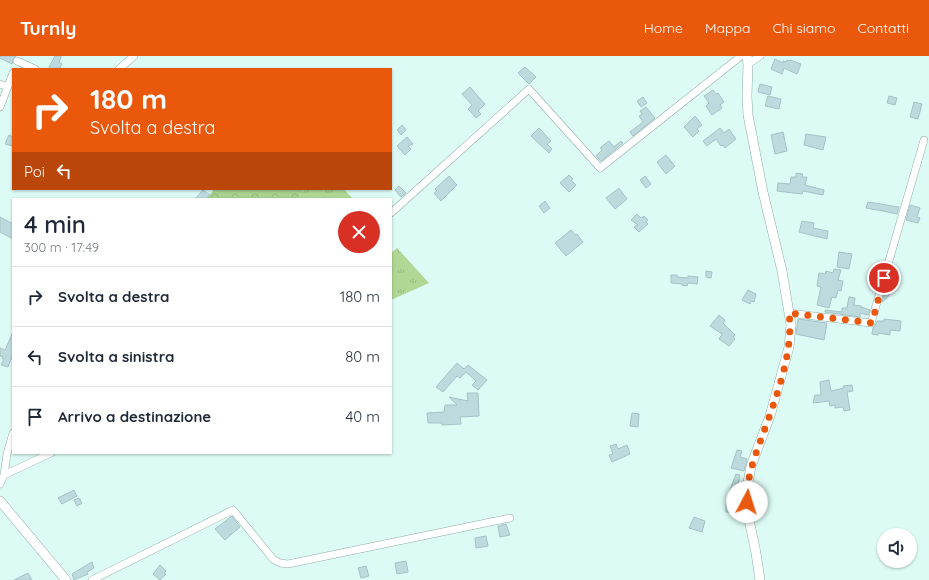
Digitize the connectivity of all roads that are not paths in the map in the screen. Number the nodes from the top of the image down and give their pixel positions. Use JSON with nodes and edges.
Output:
{"nodes":[{"id":1,"x":134,"y":56,"type":"edge"},
{"id":2,"x":741,"y":56,"type":"edge"},
{"id":3,"x":760,"y":56,"type":"edge"},
{"id":4,"x":18,"y":59,"type":"edge"},
{"id":5,"x":747,"y":60,"type":"edge"},
{"id":6,"x":33,"y":68,"type":"edge"},
{"id":7,"x":120,"y":68,"type":"edge"},
{"id":8,"x":12,"y":76,"type":"edge"},
{"id":9,"x":0,"y":84,"type":"edge"},
{"id":10,"x":8,"y":87,"type":"junction"},
{"id":11,"x":0,"y":107,"type":"edge"},
{"id":12,"x":924,"y":140,"type":"dead end"},
{"id":13,"x":392,"y":212,"type":"edge"},
{"id":14,"x":789,"y":313,"type":"junction"},
{"id":15,"x":12,"y":436,"type":"edge"},
{"id":16,"x":49,"y":454,"type":"edge"},
{"id":17,"x":4,"y":475,"type":"junction"},
{"id":18,"x":0,"y":484,"type":"edge"},
{"id":19,"x":0,"y":501,"type":"edge"},
{"id":20,"x":510,"y":518,"type":"dead end"},
{"id":21,"x":66,"y":580,"type":"edge"},
{"id":22,"x":92,"y":580,"type":"edge"},
{"id":23,"x":760,"y":580,"type":"edge"}],
"edges":[{"from":1,"to":7,"type":"street"},
{"from":2,"to":13,"type":"street"},
{"from":3,"to":5,"type":"street"},
{"from":4,"to":6,"type":"street"},
{"from":5,"to":14,"type":"main road"},
{"from":8,"to":10,"type":"street"},
{"from":9,"to":10,"type":"street"},
{"from":10,"to":11,"type":"street"},
{"from":12,"to":14,"type":"street"},
{"from":14,"to":23,"type":"main road"},
{"from":15,"to":17,"type":"street"},
{"from":16,"to":17,"type":"street"},
{"from":17,"to":18,"type":"street"},
{"from":19,"to":21,"type":"main road"},
{"from":20,"to":22,"type":"street"}]}
